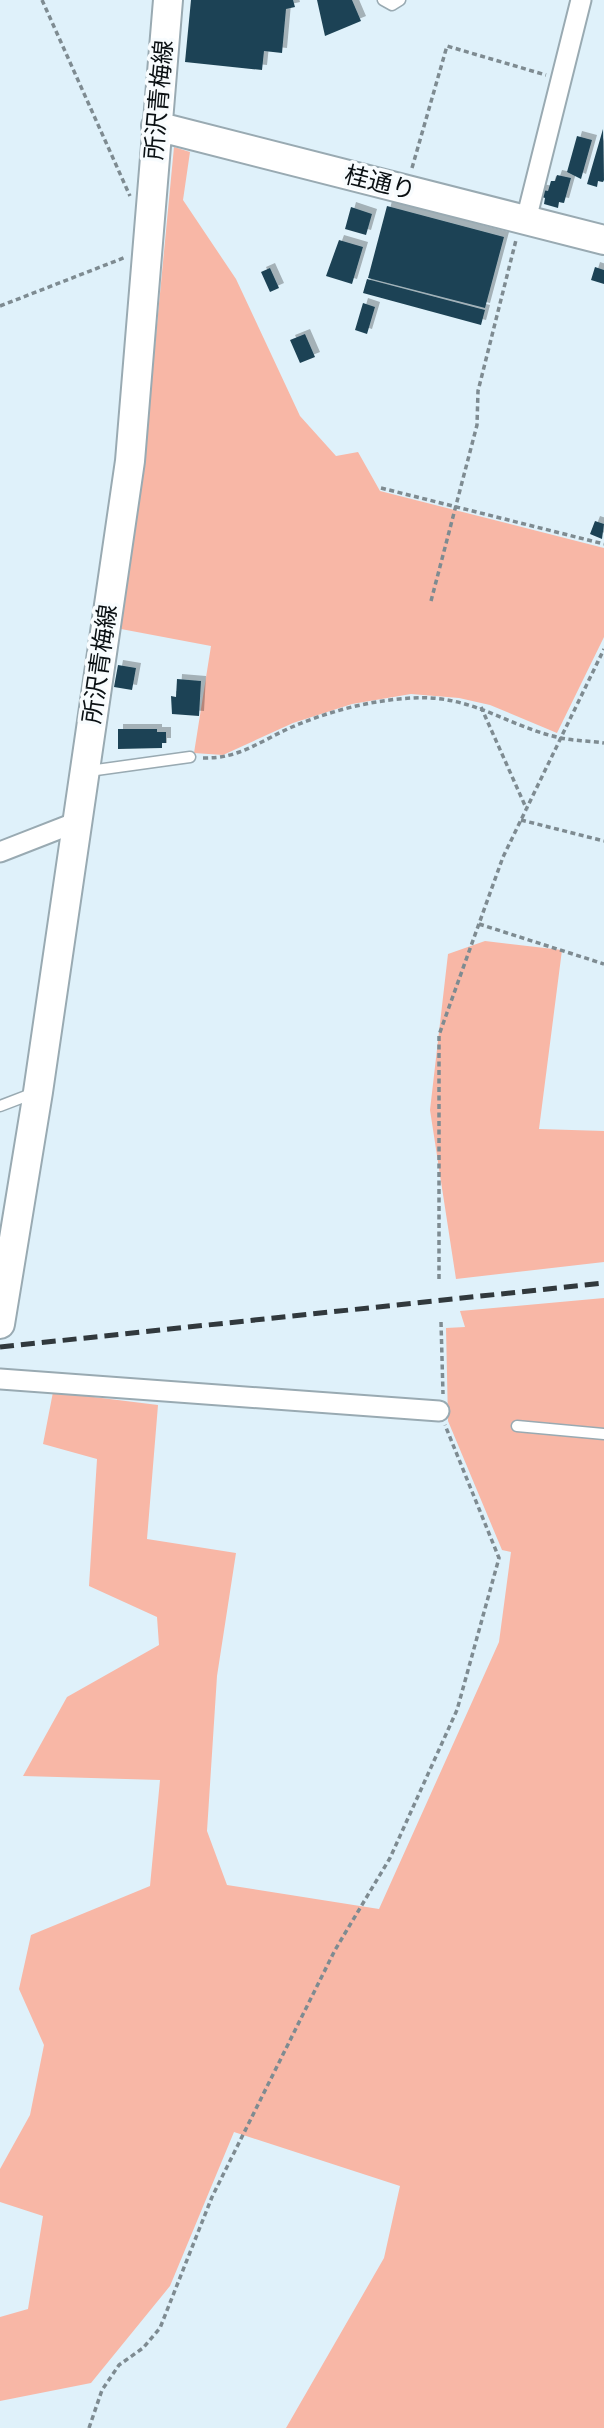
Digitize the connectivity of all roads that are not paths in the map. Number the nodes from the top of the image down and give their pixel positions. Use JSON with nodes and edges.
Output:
{"nodes":[{"id":1,"x":168,"y":0,"type":"edge"},
{"id":2,"x":383,"y":0,"type":"edge"},
{"id":3,"x":400,"y":0,"type":"edge"},
{"id":4,"x":581,"y":0,"type":"edge"},
{"id":5,"x":156,"y":126,"type":"junction"},
{"id":6,"x":526,"y":220,"type":"junction"},
{"id":7,"x":604,"y":240,"type":"edge"},
{"id":8,"x":190,"y":757,"type":"road end"},
{"id":9,"x":85,"y":771,"type":"junction"},
{"id":10,"x":77,"y":822,"type":"junction"},
{"id":11,"x":0,"y":852,"type":"edge"},
{"id":12,"x":38,"y":1092,"type":"junction"},
{"id":13,"x":0,"y":1106,"type":"edge"},
{"id":14,"x":0,"y":1324,"type":"edge"},
{"id":15,"x":0,"y":1379,"type":"edge"},
{"id":16,"x":439,"y":1411,"type":"road end"},
{"id":17,"x":517,"y":1426,"type":"dead end"},
{"id":18,"x":604,"y":1434,"type":"edge"}],
"edges":[{"from":1,"to":5,"type":"main road","name":"所沢青梅線"},
{"from":2,"to":3,"type":"lane"},
{"from":4,"to":6,"type":"street"},
{"from":5,"to":6,"type":"main road","name":"桂通り"},
{"from":5,"to":9,"type":"main road","name":"所沢青梅線"},
{"from":6,"to":7,"type":"main road","name":"桂通り"},
{"from":8,"to":9,"type":"lane"},
{"from":9,"to":10,"type":"main road","name":"所沢青梅線"},
{"from":10,"to":11,"type":"street"},
{"from":10,"to":12,"type":"main road","name":"所沢青梅線"},
{"from":12,"to":13,"type":"lane"},
{"from":12,"to":14,"type":"main road","name":"所沢青梅線"},
{"from":15,"to":16,"type":"street"},
{"from":17,"to":18,"type":"lane"}]}
